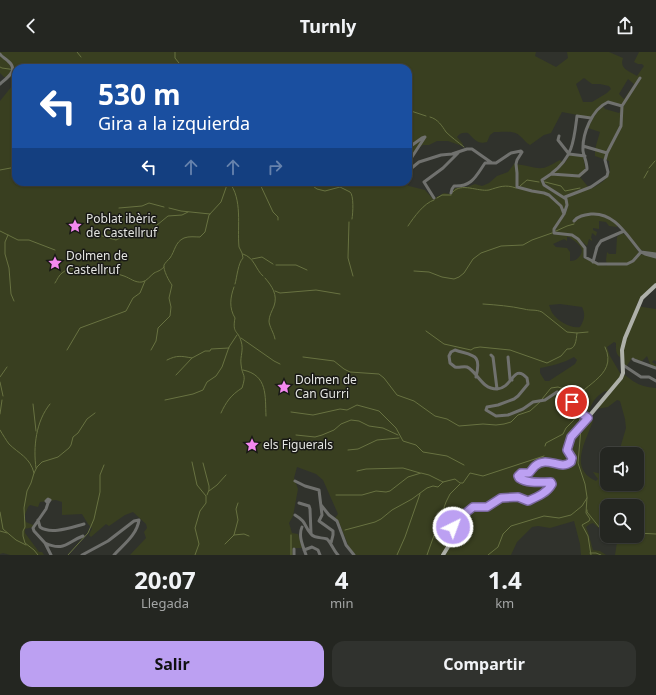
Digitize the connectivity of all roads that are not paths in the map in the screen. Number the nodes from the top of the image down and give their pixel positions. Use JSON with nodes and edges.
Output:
{"nodes":[{"id":1,"x":0,"y":54,"type":"edge"},
{"id":2,"x":12,"y":65,"type":"edge"},
{"id":3,"x":12,"y":74,"type":"edge"},
{"id":4,"x":640,"y":78,"type":"dead end"},
{"id":5,"x":0,"y":84,"type":"edge"},
{"id":6,"x":622,"y":106,"type":"junction"},
{"id":7,"x":591,"y":118,"type":"junction"},
{"id":8,"x":559,"y":136,"type":"dead end"},
{"id":9,"x":412,"y":145,"type":"edge"},
{"id":10,"x":583,"y":146,"type":"junction"},
{"id":11,"x":460,"y":152,"type":"junction"},
{"id":12,"x":607,"y":153,"type":"junction"},
{"id":13,"x":569,"y":154,"type":"junction"},
{"id":14,"x":585,"y":156,"type":"junction"},
{"id":15,"x":412,"y":157,"type":"edge"},
{"id":16,"x":492,"y":163,"type":"junction"},
{"id":17,"x":412,"y":168,"type":"edge"},
{"id":18,"x":551,"y":174,"type":"junction"},
{"id":19,"x":451,"y":193,"type":"dead end"},
{"id":20,"x":565,"y":197,"type":"junction"},
{"id":21,"x":434,"y":198,"type":"dead end"},
{"id":22,"x":564,"y":214,"type":"junction"},
{"id":23,"x":574,"y":221,"type":"dead end"},
{"id":24,"x":624,"y":231,"type":"junction"},
{"id":25,"x":641,"y":252,"type":"junction"},
{"id":26,"x":656,"y":256,"type":"edge"},
{"id":27,"x":593,"y":262,"type":"junction"},
{"id":28,"x":656,"y":286,"type":"edge"},
{"id":29,"x":491,"y":355,"type":"dead end"},
{"id":30,"x":508,"y":357,"type":"dead end"},
{"id":31,"x":634,"y":359,"type":"dead end"},
{"id":32,"x":656,"y":368,"type":"edge"},
{"id":33,"x":625,"y":369,"type":"junction"},
{"id":34,"x":476,"y":377,"type":"junction"},
{"id":35,"x":512,"y":380,"type":"junction"},
{"id":36,"x":656,"y":381,"type":"edge"},
{"id":37,"x":497,"y":389,"type":"junction"},
{"id":38,"x":588,"y":418,"type":"junction"},
{"id":39,"x":295,"y":481,"type":"dead end"},
{"id":40,"x":48,"y":503,"type":"dead end"},
{"id":41,"x":300,"y":503,"type":"dead end"},
{"id":42,"x":320,"y":504,"type":"junction"},
{"id":43,"x":295,"y":515,"type":"dead end"},
{"id":44,"x":38,"y":520,"type":"junction"},
{"id":45,"x":84,"y":524,"type":"dead end"},
{"id":46,"x":302,"y":527,"type":"dead end"},
{"id":47,"x":312,"y":535,"type":"junction"},
{"id":48,"x":83,"y":536,"type":"dead end"},
{"id":49,"x":45,"y":543,"type":"junction"},
{"id":50,"x":331,"y":543,"type":"junction"},
{"id":51,"x":294,"y":549,"type":"dead end"},
{"id":52,"x":304,"y":550,"type":"junction"},
{"id":53,"x":84,"y":554,"type":"edge"},
{"id":54,"x":51,"y":555,"type":"edge"},
{"id":55,"x":114,"y":555,"type":"edge"},
{"id":56,"x":294,"y":555,"type":"edge"},
{"id":57,"x":306,"y":555,"type":"edge"},
{"id":58,"x":320,"y":555,"type":"edge"},
{"id":59,"x":338,"y":555,"type":"edge"},
{"id":60,"x":354,"y":555,"type":"edge"},
{"id":61,"x":442,"y":555,"type":"edge"}],
"edges":[{"from":1,"to":2,"type":"street"},
{"from":3,"to":5,"type":"street"},
{"from":4,"to":6,"type":"street"},
{"from":6,"to":7,"type":"street"},
{"from":6,"to":12,"type":"street"},
{"from":7,"to":10,"type":"street"},
{"from":7,"to":13,"type":"street"},
{"from":8,"to":13,"type":"street"},
{"from":9,"to":15,"type":"street"},
{"from":10,"to":12,"type":"street"},
{"from":10,"to":14,"type":"street"},
{"from":11,"to":16,"type":"street"},
{"from":11,"to":17,"type":"street"},
{"from":11,"to":21,"type":"street"},
{"from":12,"to":20,"type":"street"},
{"from":13,"to":14,"type":"street"},
{"from":13,"to":18,"type":"street"},
{"from":14,"to":18,"type":"street"},
{"from":16,"to":19,"type":"street"},
{"from":16,"to":22,"type":"street"},
{"from":18,"to":20,"type":"street"},
{"from":20,"to":22,"type":"street"},
{"from":22,"to":27,"type":"street"},
{"from":23,"to":24,"type":"street"},
{"from":24,"to":25,"type":"street"},
{"from":24,"to":27,"type":"street"},
{"from":25,"to":26,"type":"street"},
{"from":25,"to":27,"type":"street"},
{"from":28,"to":33,"type":"main road"},
{"from":29,"to":37,"type":"street"},
{"from":30,"to":35,"type":"street"},
{"from":31,"to":32,"type":"street"},
{"from":33,"to":36,"type":"street"},
{"from":33,"to":38,"type":"main road"},
{"from":34,"to":34,"type":"street"},
{"from":34,"to":37,"type":"street"},
{"from":35,"to":37,"type":"street"},
{"from":35,"to":38,"type":"street"},
{"from":38,"to":61,"type":"main road"},
{"from":39,"to":42,"type":"street"},
{"from":40,"to":44,"type":"street"},
{"from":41,"to":47,"type":"street"},
{"from":42,"to":50,"type":"street"},
{"from":42,"to":60,"type":"street"},
{"from":43,"to":47,"type":"street"},
{"from":44,"to":45,"type":"street"},
{"from":44,"to":49,"type":"street"},
{"from":46,"to":52,"type":"street"},
{"from":47,"to":50,"type":"street"},
{"from":48,"to":49,"type":"street"},
{"from":49,"to":54,"type":"street"},
{"from":50,"to":59,"type":"street"},
{"from":51,"to":56,"type":"street"},
{"from":52,"to":57,"type":"street"},
{"from":52,"to":58,"type":"street"},
{"from":53,"to":55,"type":"street"}]}
